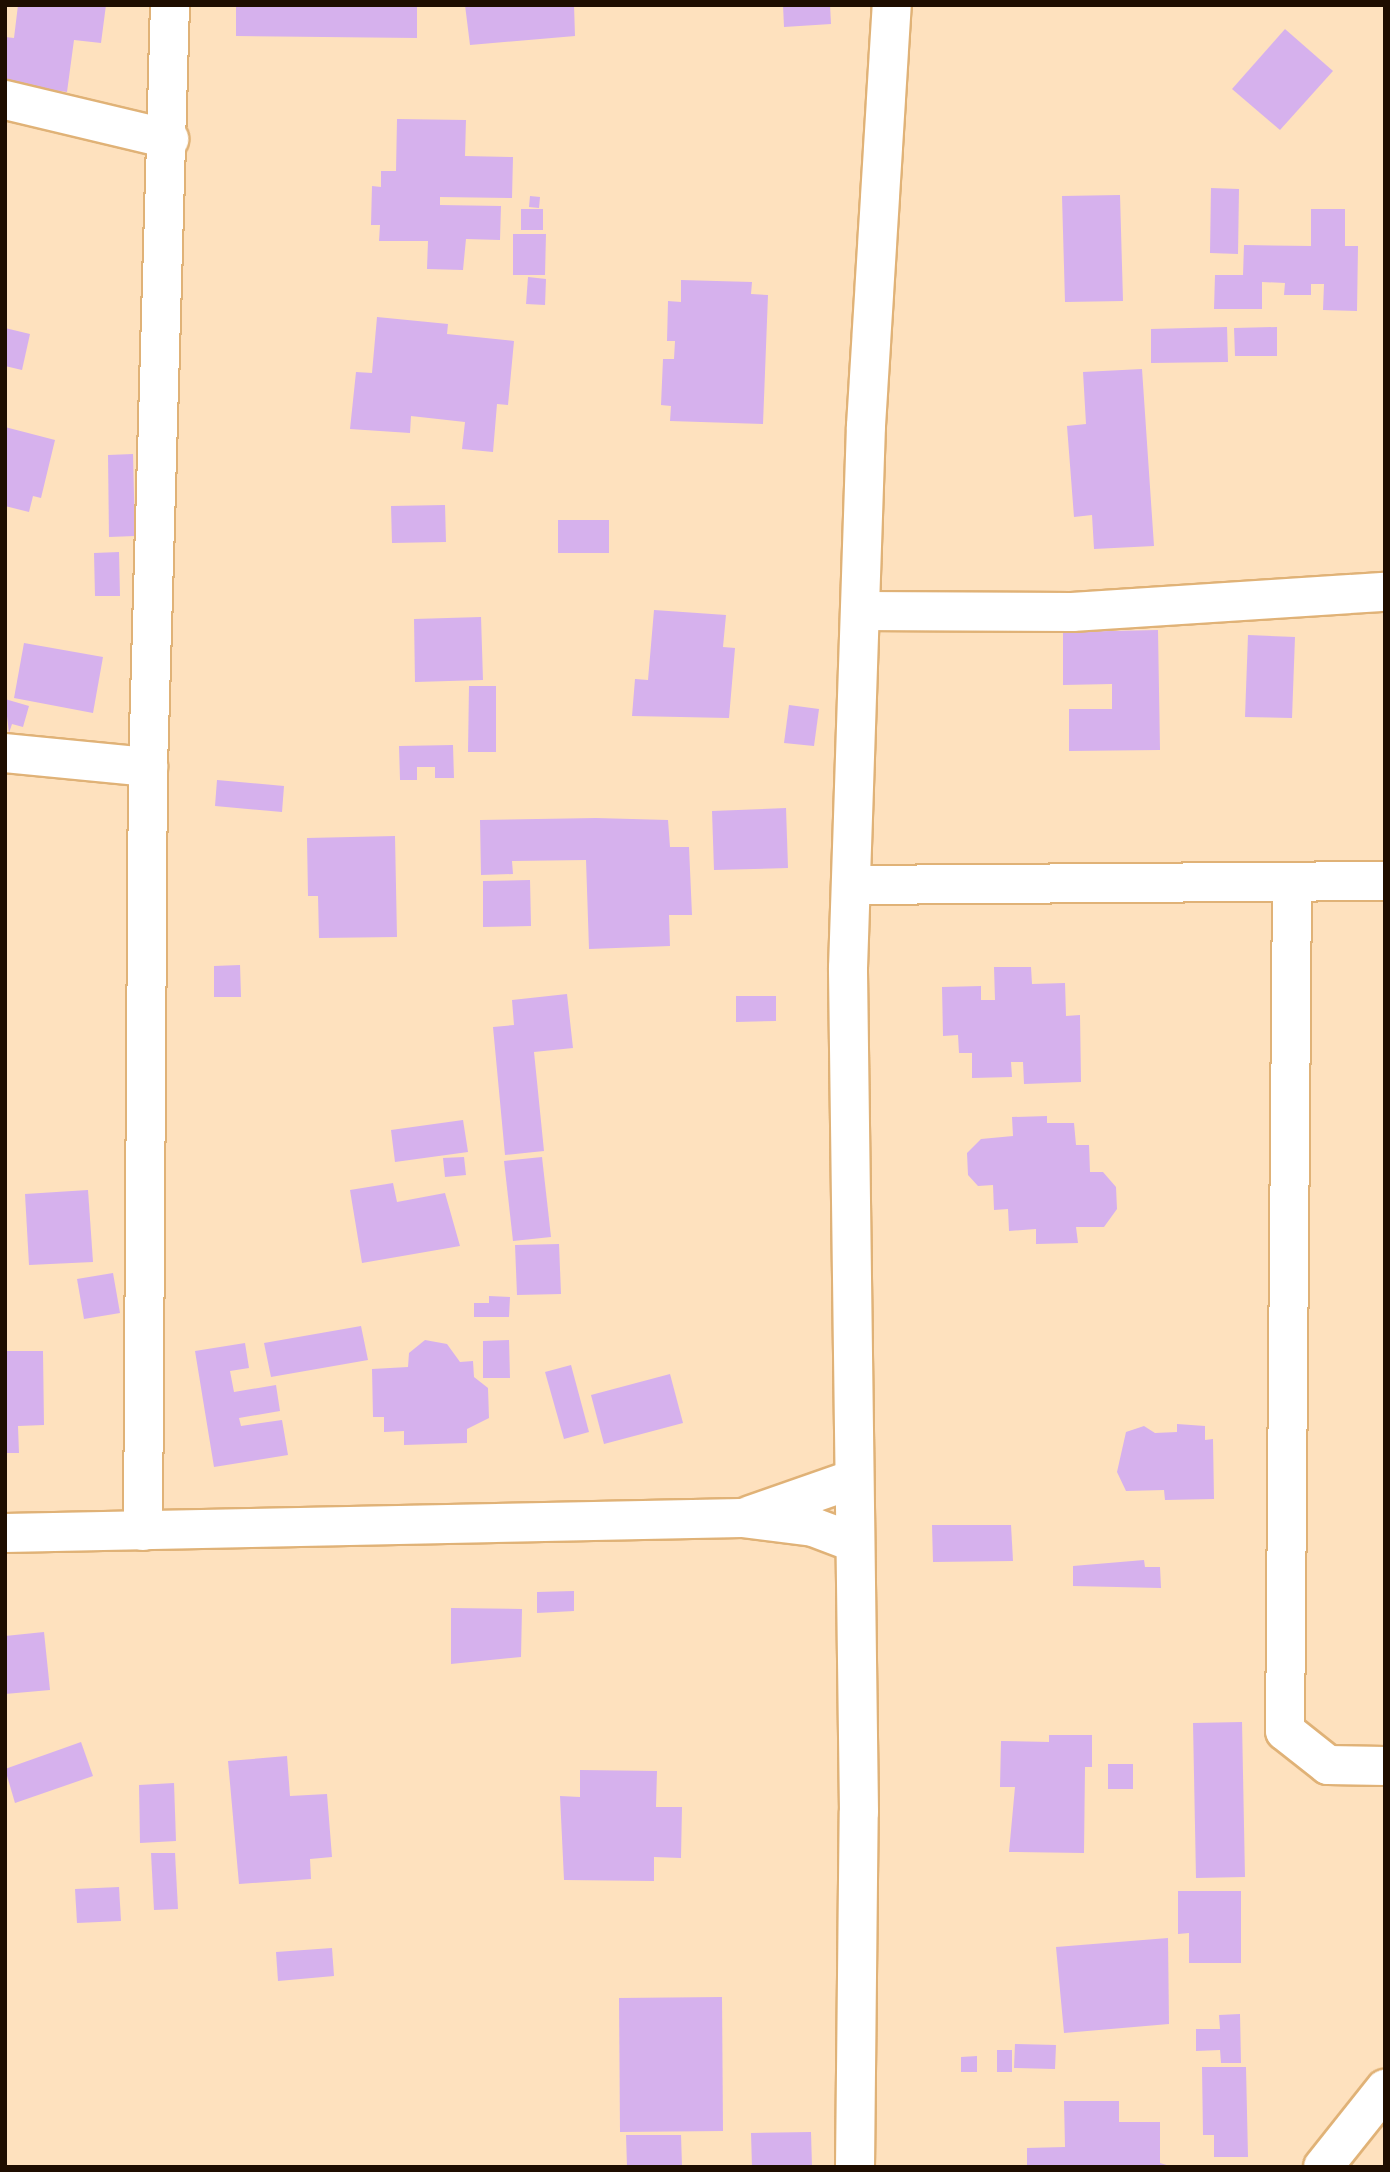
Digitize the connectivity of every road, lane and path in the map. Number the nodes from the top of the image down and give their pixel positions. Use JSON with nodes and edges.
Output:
{"nodes":[{"id":1,"x":170,"y":5,"type":"edge"},
{"id":2,"x":892,"y":5,"type":"edge"},
{"id":3,"x":5,"y":100,"type":"edge"},
{"id":4,"x":169,"y":139,"type":"junction"},
{"id":5,"x":1385,"y":592,"type":"edge"},
{"id":6,"x":860,"y":611,"type":"junction"},
{"id":7,"x":5,"y":752,"type":"edge"},
{"id":8,"x":148,"y":767,"type":"junction"},
{"id":9,"x":1385,"y":881,"type":"edge"},
{"id":10,"x":1292,"y":883,"type":"junction"},
{"id":11,"x":850,"y":885,"type":"junction"},
{"id":12,"x":851,"y":1480,"type":"junction"},
{"id":13,"x":742,"y":1518,"type":"junction"},
{"id":14,"x":143,"y":1531,"type":"junction"},
{"id":15,"x":5,"y":1533,"type":"edge"},
{"id":16,"x":853,"y":1542,"type":"junction"},
{"id":17,"x":1385,"y":1766,"type":"edge"},
{"id":18,"x":1385,"y":2089,"type":"edge"},
{"id":19,"x":855,"y":2167,"type":"edge"},
{"id":20,"x":1323,"y":2167,"type":"edge"}],
"edges":[{"from":1,"to":4,"type":"street"},
{"from":2,"to":6,"type":"street"},
{"from":3,"to":4,"type":"street"},
{"from":4,"to":8,"type":"street"},
{"from":5,"to":6,"type":"street"},
{"from":6,"to":11,"type":"street"},
{"from":7,"to":8,"type":"street"},
{"from":8,"to":14,"type":"street"},
{"from":9,"to":10,"type":"street"},
{"from":10,"to":11,"type":"street"},
{"from":10,"to":17,"type":"street"},
{"from":11,"to":12,"type":"street"},
{"from":12,"to":13,"type":"street"},
{"from":12,"to":16,"type":"street"},
{"from":13,"to":14,"type":"street"},
{"from":13,"to":16,"type":"street"},
{"from":14,"to":15,"type":"street"},
{"from":16,"to":19,"type":"street"},
{"from":18,"to":20,"type":"street"}]}
